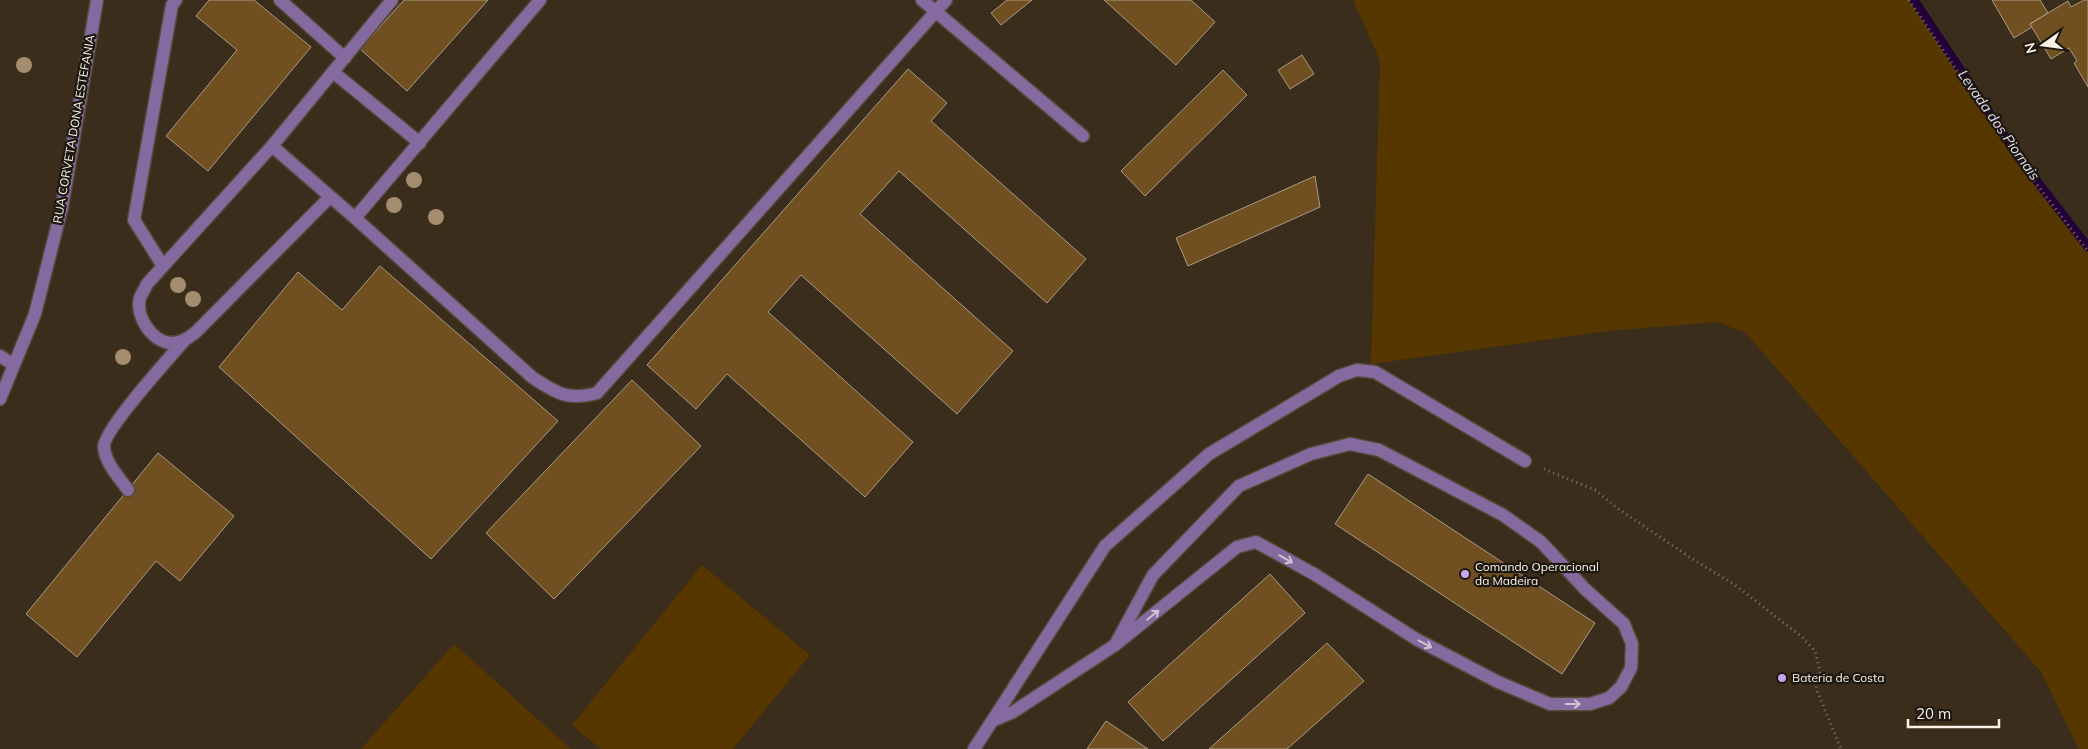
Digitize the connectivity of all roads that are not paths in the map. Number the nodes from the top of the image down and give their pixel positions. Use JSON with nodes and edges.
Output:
{"nodes":[{"id":1,"x":176,"y":0,"type":"edge"},
{"id":2,"x":280,"y":0,"type":"edge"},
{"id":3,"x":392,"y":0,"type":"edge"},
{"id":4,"x":540,"y":0,"type":"edge"},
{"id":5,"x":922,"y":0,"type":"edge"},
{"id":6,"x":946,"y":0,"type":"edge"},
{"id":7,"x":94,"y":4,"type":"edge"},
{"id":8,"x":936,"y":12,"type":"junction"},
{"id":9,"x":345,"y":58,"type":"junction"},
{"id":10,"x":333,"y":72,"type":"junction"},
{"id":11,"x":1083,"y":136,"type":"dead end"},
{"id":12,"x":420,"y":143,"type":"junction"},
{"id":13,"x":272,"y":146,"type":"junction"},
{"id":14,"x":330,"y":198,"type":"junction"},
{"id":15,"x":355,"y":218,"type":"junction"},
{"id":16,"x":162,"y":266,"type":"junction"},
{"id":17,"x":184,"y":341,"type":"junction"},
{"id":18,"x":0,"y":356,"type":"edge"},
{"id":19,"x":14,"y":364,"type":"junction"},
{"id":20,"x":0,"y":399,"type":"edge"},
{"id":21,"x":1525,"y":461,"type":"road end"},
{"id":22,"x":128,"y":490,"type":"dead end"},
{"id":23,"x":1115,"y":645,"type":"junction"},
{"id":24,"x":992,"y":721,"type":"junction"},
{"id":25,"x":974,"y":749,"type":"edge"}],
"edges":[{"from":1,"to":16,"type":"street"},
{"from":2,"to":9,"type":"street"},
{"from":3,"to":9,"type":"street"},
{"from":4,"to":12,"type":"street"},
{"from":5,"to":8,"type":"street"},
{"from":6,"to":8,"type":"street"},
{"from":7,"to":19,"type":"street","name":"RUA CORVETA DONA ESTEFANIA"},
{"from":8,"to":11,"type":"street"},
{"from":8,"to":15,"type":"street"},
{"from":9,"to":10,"type":"street"},
{"from":10,"to":12,"type":"street"},
{"from":10,"to":13,"type":"street"},
{"from":12,"to":15,"type":"street"},
{"from":13,"to":14,"type":"street"},
{"from":13,"to":16,"type":"street"},
{"from":14,"to":15,"type":"street"},
{"from":14,"to":17,"type":"street"},
{"from":16,"to":17,"type":"street"},
{"from":17,"to":22,"type":"street"},
{"from":18,"to":19,"type":"street"},
{"from":19,"to":20,"type":"street","name":"RUA CORVETA DONA ESTEFANIA"},
{"from":21,"to":24,"type":"street"},
{"from":23,"to":23,"type":"street","one_way":true},
{"from":23,"to":24,"type":"street"},
{"from":24,"to":25,"type":"street"}]}
